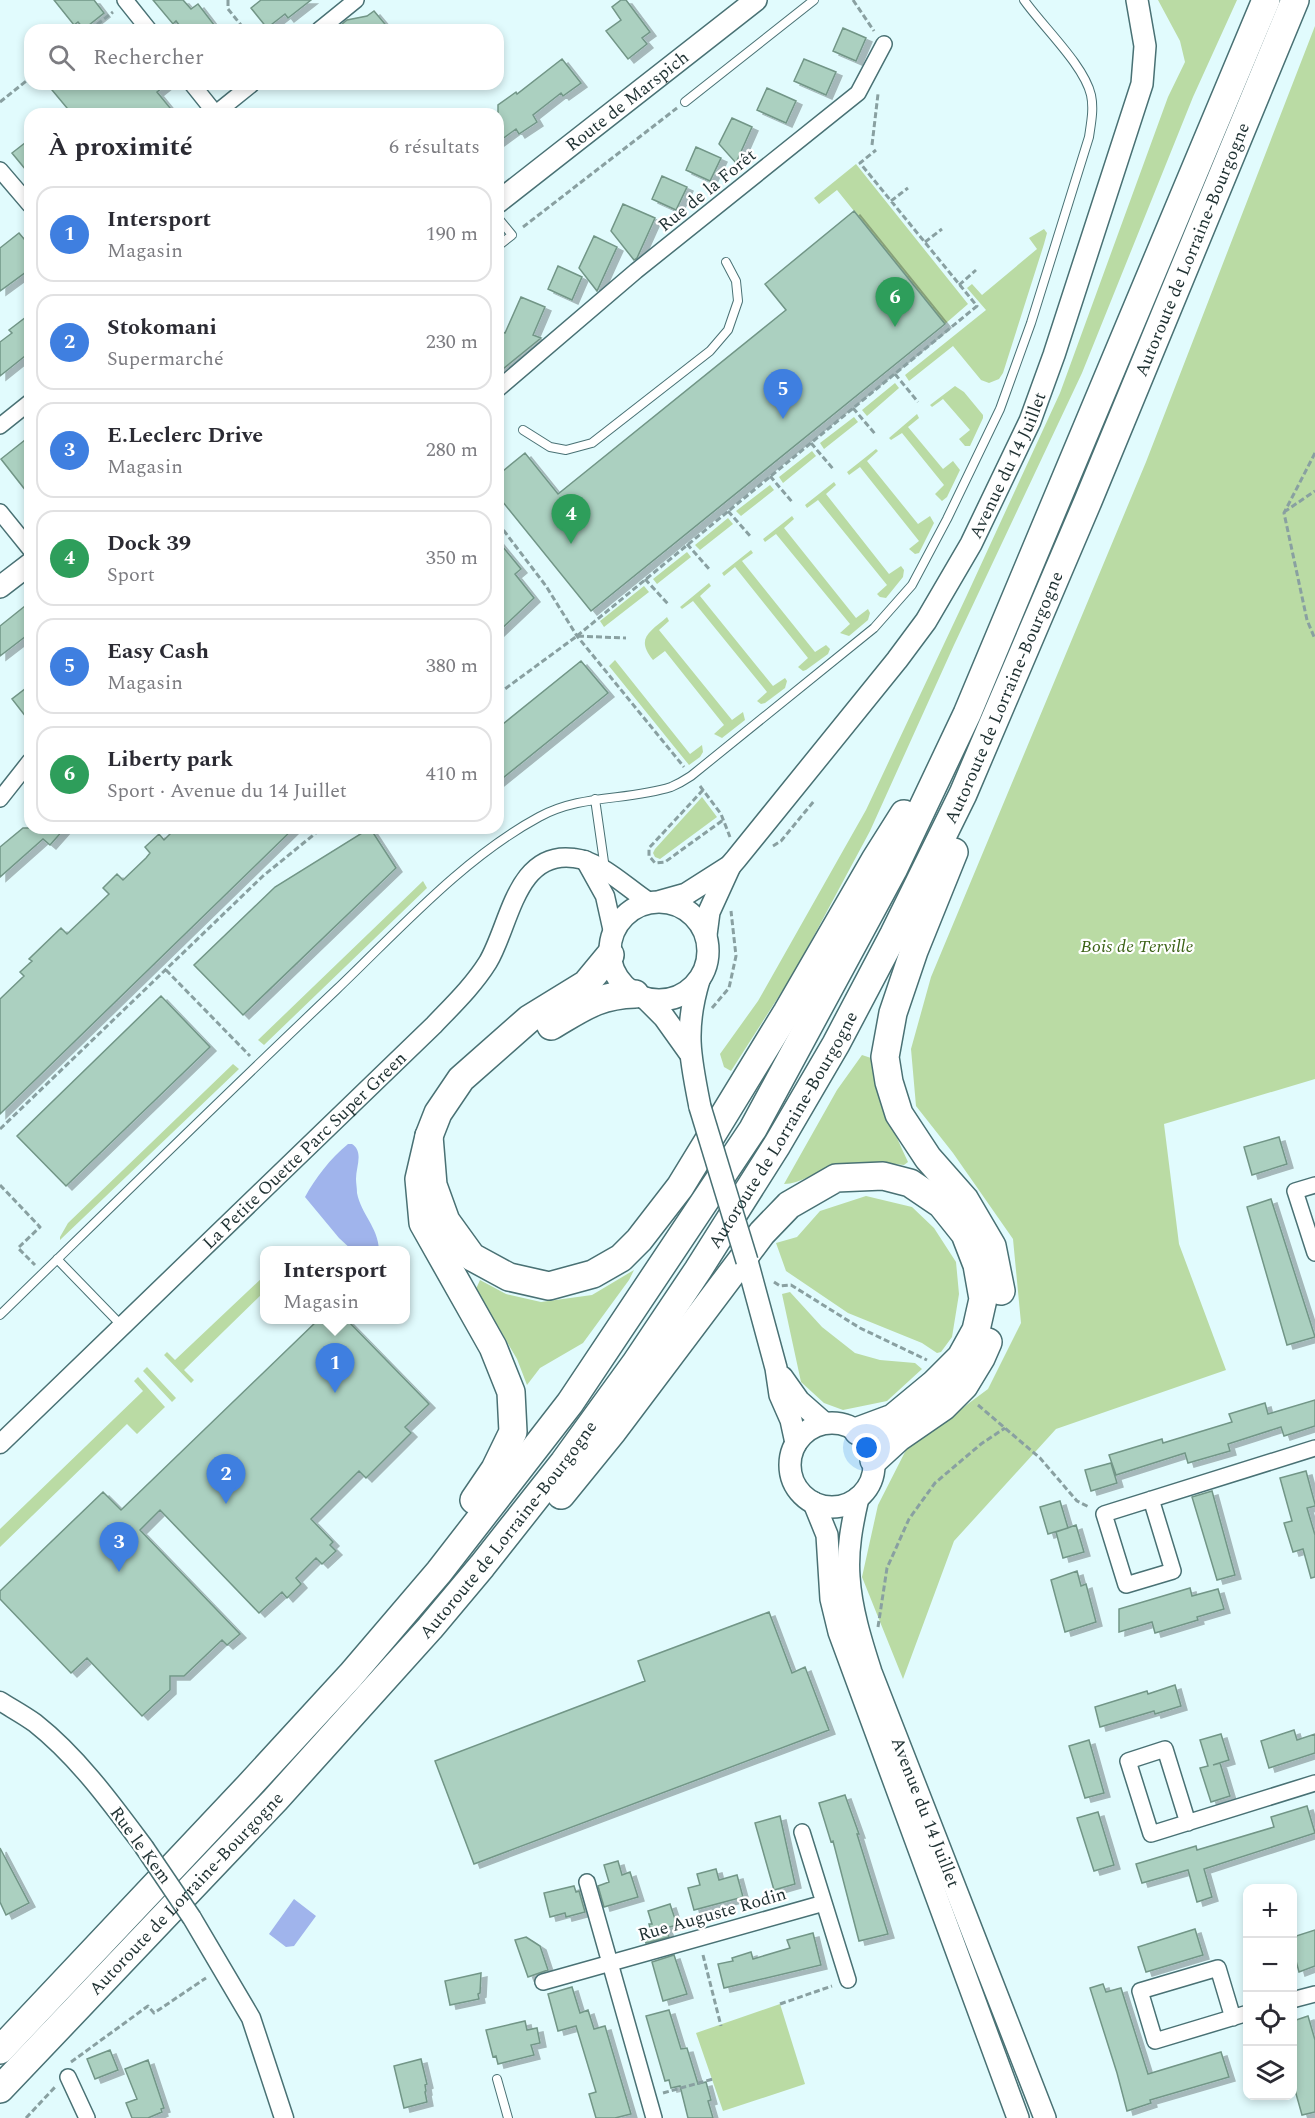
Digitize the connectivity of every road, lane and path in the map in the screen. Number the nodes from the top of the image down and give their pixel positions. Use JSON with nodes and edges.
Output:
{"nodes":[{"id":1,"x":228,"y":0,"type":"edge"},
{"id":2,"x":356,"y":0,"type":"edge"},
{"id":3,"x":756,"y":0,"type":"edge"},
{"id":4,"x":814,"y":0,"type":"edge"},
{"id":5,"x":853,"y":0,"type":"edge"},
{"id":6,"x":1024,"y":0,"type":"edge"},
{"id":7,"x":1137,"y":0,"type":"edge"},
{"id":8,"x":1266,"y":0,"type":"edge"},
{"id":9,"x":1295,"y":0,"type":"edge"},
{"id":10,"x":126,"y":1,"type":"edge"},
{"id":11,"x":97,"y":24,"type":"edge"},
{"id":12,"x":144,"y":24,"type":"edge"},
{"id":13,"x":240,"y":24,"type":"edge"},
{"id":14,"x":326,"y":24,"type":"edge"},
{"id":15,"x":884,"y":44,"type":"joint"},
{"id":16,"x":24,"y":83,"type":"edge"},
{"id":17,"x":197,"y":90,"type":"edge"},
{"id":18,"x":245,"y":90,"type":"edge"},
{"id":19,"x":0,"y":102,"type":"edge"},
{"id":20,"x":685,"y":102,"type":"joint"},
{"id":21,"x":211,"y":108,"type":"edge"},
{"id":22,"x":223,"y":108,"type":"edge"},
{"id":23,"x":876,"y":150,"type":"dead end"},
{"id":24,"x":0,"y":170,"type":"edge"},
{"id":25,"x":908,"y":188,"type":"dead end"},
{"id":26,"x":504,"y":197,"type":"edge"},
{"id":27,"x":24,"y":198,"type":"edge"},
{"id":28,"x":891,"y":201,"type":"junction"},
{"id":29,"x":504,"y":225,"type":"edge"},
{"id":30,"x":942,"y":229,"type":"dead end"},
{"id":31,"x":512,"y":235,"type":"junction"},
{"id":32,"x":504,"y":241,"type":"edge"},
{"id":33,"x":925,"y":242,"type":"junction"},
{"id":34,"x":726,"y":262,"type":"dead end"},
{"id":35,"x":976,"y":270,"type":"dead end"},
{"id":36,"x":959,"y":285,"type":"junction"},
{"id":37,"x":895,"y":374,"type":"junction"},
{"id":38,"x":504,"y":384,"type":"edge"},
{"id":39,"x":918,"y":402,"type":"dead end"},
{"id":40,"x":24,"y":407,"type":"edge"},
{"id":41,"x":853,"y":408,"type":"junction"},
{"id":42,"x":0,"y":426,"type":"edge"},
{"id":43,"x":523,"y":430,"type":"dead end"},
{"id":44,"x":876,"y":435,"type":"dead end"},
{"id":45,"x":811,"y":443,"type":"junction"},
{"id":46,"x":1315,"y":453,"type":"edge"},
{"id":47,"x":834,"y":470,"type":"dead end"},
{"id":48,"x":770,"y":476,"type":"junction"},
{"id":49,"x":1315,"y":491,"type":"edge"},
{"id":50,"x":793,"y":503,"type":"dead end"},
{"id":51,"x":728,"y":511,"type":"junction"},
{"id":52,"x":0,"y":512,"type":"edge"},
{"id":53,"x":1284,"y":513,"type":"junction"},
{"id":54,"x":504,"y":531,"type":"edge"},
{"id":55,"x":751,"y":537,"type":"dead end"},
{"id":56,"x":24,"y":542,"type":"edge"},
{"id":57,"x":687,"y":544,"type":"junction"},
{"id":58,"x":24,"y":569,"type":"edge"},
{"id":59,"x":710,"y":570,"type":"dead end"},
{"id":60,"x":645,"y":579,"type":"junction"},
{"id":61,"x":0,"y":587,"type":"edge"},
{"id":62,"x":668,"y":604,"type":"dead end"},
{"id":63,"x":577,"y":636,"type":"junction"},
{"id":64,"x":626,"y":638,"type":"dead end"},
{"id":65,"x":1315,"y":639,"type":"edge"},
{"id":66,"x":504,"y":690,"type":"edge"},
{"id":67,"x":967,"y":714,"type":"junction"},
{"id":68,"x":24,"y":769,"type":"edge"},
{"id":69,"x":691,"y":776,"type":"junction"},
{"id":70,"x":703,"y":790,"type":"junction"},
{"id":71,"x":963,"y":794,"type":"junction"},
{"id":72,"x":0,"y":799,"type":"edge"},
{"id":73,"x":595,"y":799,"type":"junction"},
{"id":74,"x":721,"y":814,"type":"dead end"},
{"id":75,"x":724,"y":820,"type":"dead end"},
{"id":76,"x":315,"y":834,"type":"edge"},
{"id":77,"x":585,"y":860,"type":"junction"},
{"id":78,"x":730,"y":866,"type":"junction"},
{"id":79,"x":606,"y":871,"type":"junction"},
{"id":80,"x":655,"y":902,"type":"junction"},
{"id":81,"x":706,"y":935,"type":"junction"},
{"id":82,"x":612,"y":944,"type":"junction"},
{"id":83,"x":166,"y":970,"type":"junction"},
{"id":84,"x":699,"y":980,"type":"junction"},
{"id":85,"x":640,"y":996,"type":"junction"},
{"id":86,"x":493,"y":1051,"type":"junction"},
{"id":87,"x":689,"y":1052,"type":"junction"},
{"id":88,"x":258,"y":1064,"type":"junction"},
{"id":89,"x":0,"y":1129,"type":"edge"},
{"id":90,"x":429,"y":1136,"type":"junction"},
{"id":91,"x":0,"y":1185,"type":"edge"},
{"id":92,"x":1315,"y":1185,"type":"edge"},
{"id":93,"x":1315,"y":1253,"type":"edge"},
{"id":94,"x":57,"y":1259,"type":"junction"},
{"id":95,"x":43,"y":1273,"type":"junction"},
{"id":96,"x":769,"y":1280,"type":"dead end"},
{"id":97,"x":0,"y":1315,"type":"edge"},
{"id":98,"x":122,"y":1326,"type":"junction"},
{"id":99,"x":929,"y":1360,"type":"dead end"},
{"id":100,"x":776,"y":1368,"type":"junction"},
{"id":101,"x":976,"y":1404,"type":"dead end"},
{"id":102,"x":824,"y":1423,"type":"junction"},
{"id":103,"x":1005,"y":1428,"type":"junction"},
{"id":104,"x":858,"y":1431,"type":"junction"},
{"id":105,"x":796,"y":1443,"type":"junction"},
{"id":106,"x":0,"y":1444,"type":"edge"},
{"id":107,"x":1315,"y":1449,"type":"edge"},
{"id":108,"x":874,"y":1460,"type":"junction"},
{"id":109,"x":858,"y":1498,"type":"junction"},
{"id":110,"x":1151,"y":1499,"type":"junction"},
{"id":111,"x":814,"y":1503,"type":"junction"},
{"id":112,"x":1104,"y":1514,"type":"junction"},
{"id":113,"x":482,"y":1566,"type":"junction"},
{"id":114,"x":439,"y":1572,"type":"junction"},
{"id":115,"x":877,"y":1635,"type":"dead end"},
{"id":116,"x":0,"y":1701,"type":"edge"},
{"id":117,"x":1315,"y":1783,"type":"edge"},
{"id":118,"x":1188,"y":1823,"type":"junction"},
{"id":119,"x":802,"y":1832,"type":"dead end"},
{"id":120,"x":587,"y":1882,"type":"dead end"},
{"id":121,"x":824,"y":1903,"type":"junction"},
{"id":122,"x":699,"y":1938,"type":"junction"},
{"id":123,"x":610,"y":1963,"type":"junction"},
{"id":124,"x":224,"y":1968,"type":"junction"},
{"id":125,"x":848,"y":1980,"type":"joint"},
{"id":126,"x":543,"y":1982,"type":"dead end"},
{"id":127,"x":1315,"y":1994,"type":"edge"},
{"id":128,"x":1297,"y":1999,"type":"edge"},
{"id":129,"x":780,"y":2004,"type":"dead end"},
{"id":130,"x":1240,"y":2015,"type":"edge"},
{"id":131,"x":721,"y":2026,"type":"dead end"},
{"id":132,"x":0,"y":2050,"type":"edge"},
{"id":133,"x":68,"y":2077,"type":"junction"},
{"id":134,"x":497,"y":2079,"type":"dead end"},
{"id":135,"x":713,"y":2079,"type":"dead end"},
{"id":136,"x":0,"y":2089,"type":"edge"},
{"id":137,"x":648,"y":2097,"type":"junction"},
{"id":138,"x":26,"y":2118,"type":"edge"},
{"id":139,"x":87,"y":2118,"type":"edge"},
{"id":140,"x":284,"y":2118,"type":"edge"},
{"id":141,"x":508,"y":2118,"type":"edge"},
{"id":142,"x":654,"y":2118,"type":"edge"},
{"id":143,"x":1018,"y":2118,"type":"edge"},
{"id":144,"x":1045,"y":2118,"type":"edge"}],
"edges":[{"from":1,"to":13,"type":"path"},
{"from":2,"to":14,"type":"street"},
{"from":3,"to":26,"type":"main road","name":"Route de Marspich"},
{"from":4,"to":20,"type":"lane"},
{"from":5,"to":15,"type":"path"},
{"from":6,"to":69,"type":"lane"},
{"from":7,"to":78,"type":"main road","name":"Avenue du 14 Juillet"},
{"from":8,"to":67,"type":"highway","name":"Autoroute de Lorraine-Bourgogne"},
{"from":9,"to":71,"type":"highway","name":"Autoroute de Lorraine-Bourgogne"},
{"from":10,"to":11,"type":"path"},
{"from":10,"to":12,"type":"street"},
{"from":15,"to":38,"type":"street","name":"Rue de la Forêt"},
{"from":16,"to":19,"type":"path"},
{"from":17,"to":21,"type":"street"},
{"from":18,"to":22,"type":"street"},
{"from":20,"to":31,"type":"path"},
{"from":23,"to":28,"type":"path"},
{"from":24,"to":27,"type":"street"},
{"from":25,"to":28,"type":"path"},
{"from":28,"to":33,"type":"path"},
{"from":29,"to":31,"type":"lane"},
{"from":30,"to":33,"type":"path"},
{"from":31,"to":32,"type":"lane"},
{"from":33,"to":36,"type":"path"},
{"from":34,"to":43,"type":"lane"},
{"from":35,"to":36,"type":"path"},
{"from":36,"to":37,"type":"path"},
{"from":37,"to":39,"type":"path"},
{"from":37,"to":41,"type":"path"},
{"from":40,"to":42,"type":"street"},
{"from":41,"to":44,"type":"path"},
{"from":41,"to":45,"type":"path"},
{"from":45,"to":47,"type":"path"},
{"from":45,"to":48,"type":"path"},
{"from":46,"to":53,"type":"path"},
{"from":48,"to":50,"type":"path"},
{"from":48,"to":51,"type":"path"},
{"from":49,"to":53,"type":"path"},
{"from":51,"to":55,"type":"path"},
{"from":51,"to":57,"type":"path"},
{"from":52,"to":56,"type":"street"},
{"from":53,"to":65,"type":"path"},
{"from":54,"to":63,"type":"path"},
{"from":57,"to":59,"type":"path"},
{"from":57,"to":60,"type":"path"},
{"from":58,"to":61,"type":"main road"},
{"from":60,"to":62,"type":"path"},
{"from":60,"to":63,"type":"path"},
{"from":63,"to":64,"type":"path"},
{"from":63,"to":66,"type":"path"},
{"from":63,"to":69,"type":"path"},
{"from":67,"to":90,"type":"highway"},
{"from":67,"to":114,"type":"highway","name":"Autoroute de Lorraine-Bourgogne"},
{"from":68,"to":72,"type":"street"},
{"from":69,"to":70,"type":"path"},
{"from":69,"to":73,"type":"lane"},
{"from":70,"to":74,"type":"path"},
{"from":70,"to":75,"type":"path"},
{"from":71,"to":108,"type":"highway"},
{"from":71,"to":113,"type":"highway","name":"Autoroute de Lorraine-Bourgogne"},
{"from":73,"to":79,"type":"lane"},
{"from":73,"to":88,"type":"lane"},
{"from":76,"to":83,"type":"path"},
{"from":77,"to":79,"type":"street","name":"La Petite Ouette Parc Super Green"},
{"from":77,"to":82,"type":"street"},
{"from":77,"to":98,"type":"street","name":"La Petite Ouette Parc Super Green"},
{"from":78,"to":80,"type":"main road","name":"Avenue du 14 Juillet"},
{"from":78,"to":81,"type":"main road","name":"Avenue du 14 Juillet"},
{"from":79,"to":80,"type":"street","name":"La Petite Ouette Parc Super Green"},
{"from":80,"to":81,"type":"main road"},
{"from":80,"to":82,"type":"main road"},
{"from":81,"to":84,"type":"main road"},
{"from":82,"to":85,"type":"main road"},
{"from":82,"to":86,"type":"highway"},
{"from":83,"to":88,"type":"path"},
{"from":83,"to":89,"type":"path"},
{"from":84,"to":85,"type":"main road"},
{"from":84,"to":87,"type":"main road"},
{"from":85,"to":86,"type":"highway"},
{"from":85,"to":87,"type":"main road"},
{"from":86,"to":90,"type":"highway"},
{"from":87,"to":100,"type":"main road","bridge":true},
{"from":88,"to":94,"type":"lane"},
{"from":90,"to":114,"type":"highway"},
{"from":91,"to":95,"type":"path"},
{"from":92,"to":93,"type":"street"},
{"from":94,"to":95,"type":"lane"},
{"from":94,"to":98,"type":"lane"},
{"from":95,"to":97,"type":"lane"},
{"from":96,"to":99,"type":"path"},
{"from":98,"to":106,"type":"street","name":"La Petite Ouette Parc Super Green"},
{"from":100,"to":102,"type":"main road"},
{"from":100,"to":105,"type":"main road"},
{"from":101,"to":103,"type":"path"},
{"from":102,"to":104,"type":"main road"},
{"from":102,"to":105,"type":"main road"},
{"from":103,"to":112,"type":"path"},
{"from":103,"to":115,"type":"path"},
{"from":104,"to":108,"type":"main road"},
{"from":104,"to":113,"type":"highway"},
{"from":105,"to":111,"type":"main road"},
{"from":107,"to":110,"type":"street"},
{"from":108,"to":109,"type":"main road"},
{"from":109,"to":111,"type":"main road"},
{"from":109,"to":144,"type":"main road","name":"Avenue du 14 Juillet"},
{"from":110,"to":112,"type":"street"},
{"from":110,"to":112,"type":"street"},
{"from":111,"to":143,"type":"main road","name":"Avenue du 14 Juillet"},
{"from":113,"to":136,"type":"highway","name":"Autoroute de Lorraine-Bourgogne"},
{"from":114,"to":132,"type":"highway","name":"Autoroute de Lorraine-Bourgogne"},
{"from":116,"to":124,"type":"street","name":"Rue le Kem","bridge":true},
{"from":117,"to":118,"type":"street"},
{"from":118,"to":118,"type":"street"},
{"from":119,"to":121,"type":"street"},
{"from":120,"to":123,"type":"street"},
{"from":121,"to":122,"type":"street","name":"Rue Auguste Rodin"},
{"from":121,"to":125,"type":"street"},
{"from":122,"to":123,"type":"street","name":"Rue Auguste Rodin"},
{"from":122,"to":131,"type":"path"},
{"from":123,"to":126,"type":"street","name":"Rue Auguste Rodin"},
{"from":123,"to":137,"type":"street"},
{"from":124,"to":133,"type":"path"},
{"from":124,"to":140,"type":"street","name":"Rue le Kem"},
{"from":125,"to":129,"type":"path"},
{"from":127,"to":128,"type":"street"},
{"from":130,"to":130,"type":"street"},
{"from":133,"to":138,"type":"path"},
{"from":133,"to":139,"type":"street"},
{"from":134,"to":141,"type":"lane"},
{"from":135,"to":137,"type":"path"},
{"from":137,"to":142,"type":"street"}]}
